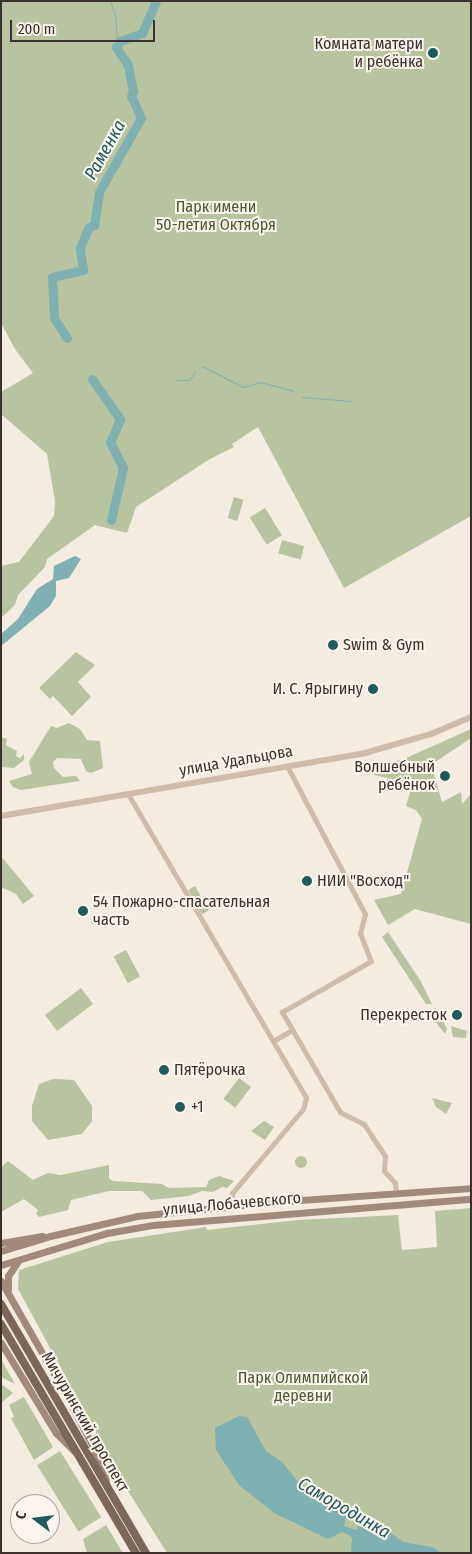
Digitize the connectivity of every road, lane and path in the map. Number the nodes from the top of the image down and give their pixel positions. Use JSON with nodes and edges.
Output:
{"nodes":[{"id":1,"x":471,"y":717,"type":"edge"},
{"id":2,"x":287,"y":766,"type":"junction"},
{"id":3,"x":128,"y":794,"type":"junction"},
{"id":4,"x":1,"y":816,"type":"edge"},
{"id":5,"x":292,"y":1030,"type":"junction"},
{"id":6,"x":273,"y":1041,"type":"junction"},
{"id":7,"x":471,"y":1188,"type":"edge"},
{"id":8,"x":430,"y":1191,"type":"junction"},
{"id":9,"x":396,"y":1194,"type":"junction"},
{"id":10,"x":471,"y":1199,"type":"edge"},
{"id":11,"x":430,"y":1203,"type":"junction"},
{"id":12,"x":232,"y":1206,"type":"junction"},
{"id":13,"x":50,"y":1236,"type":"junction"},
{"id":14,"x":1,"y":1243,"type":"edge"},
{"id":15,"x":1,"y":1251,"type":"edge"},
{"id":16,"x":19,"y":1260,"type":"junction"},
{"id":17,"x":1,"y":1266,"type":"edge"},
{"id":18,"x":1,"y":1281,"type":"edge"},
{"id":19,"x":12,"y":1299,"type":"junction"},
{"id":20,"x":1,"y":1303,"type":"edge"},
{"id":21,"x":18,"y":1309,"type":"junction"},
{"id":22,"x":1,"y":1324,"type":"edge"},
{"id":23,"x":1,"y":1343,"type":"edge"},
{"id":24,"x":78,"y":1456,"type":"junction"},
{"id":25,"x":108,"y":1489,"type":"junction"},
{"id":26,"x":136,"y":1553,"type":"edge"},
{"id":27,"x":146,"y":1553,"type":"edge"}],
"edges":[{"from":1,"to":2,"type":"street","name":"улица Удальцова"},
{"from":2,"to":3,"type":"street","name":"улица Удальцова"},
{"from":2,"to":5,"type":"street"},
{"from":3,"to":4,"type":"street","name":"улица Удальцова"},
{"from":3,"to":6,"type":"street"},
{"from":5,"to":6,"type":"street"},
{"from":5,"to":9,"type":"street"},
{"from":6,"to":12,"type":"street"},
{"from":7,"to":8,"type":"main road","name":"улица Лобачевского"},
{"from":8,"to":9,"type":"main road","name":"улица Лобачевского"},
{"from":8,"to":11,"type":"street"},
{"from":9,"to":12,"type":"main road","name":"улица Лобачевского"},
{"from":10,"to":11,"type":"main road","name":"улица Лобачевского"},
{"from":11,"to":16,"type":"main road","name":"улица Лобачевского"},
{"from":12,"to":13,"type":"main road","name":"улица Лобачевского"},
{"from":13,"to":14,"type":"main road"},
{"from":13,"to":15,"type":"main road","name":"улица Лобачевского"},
{"from":16,"to":17,"type":"main road","name":"улица Лобачевского"},
{"from":16,"to":19,"type":"main road"},
{"from":18,"to":19,"type":"main road"},
{"from":19,"to":21,"type":"main road"},
{"from":20,"to":21,"type":"main road"},
{"from":20,"to":25,"type":"main road","name":"Мичуринский проспект"},
{"from":21,"to":25,"type":"main road"},
{"from":22,"to":24,"type":"main road","name":"Мичуринский проспект"},
{"from":23,"to":24,"type":"main road"},
{"from":24,"to":26,"type":"main road","name":"Мичуринский проспект"},
{"from":25,"to":27,"type":"main road","name":"Мичуринский проспект"}]}
